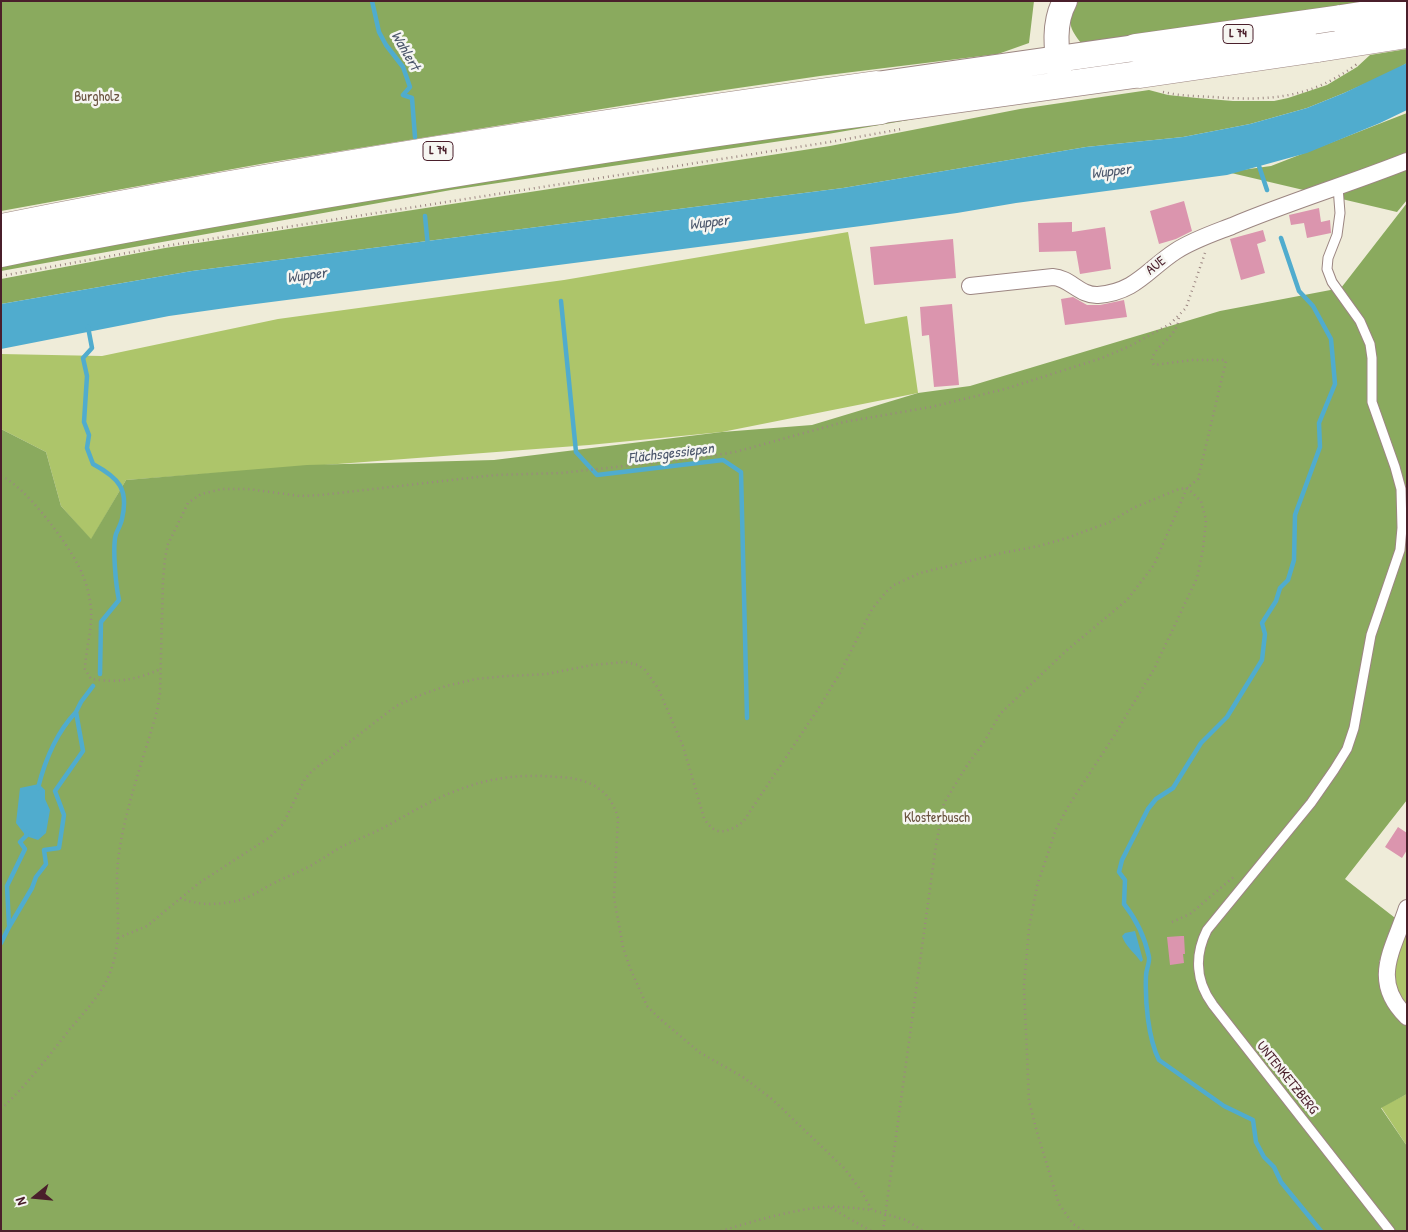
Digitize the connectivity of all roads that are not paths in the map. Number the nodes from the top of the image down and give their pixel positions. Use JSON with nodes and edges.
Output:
{"nodes":[{"id":1,"x":1065,"y":1,"type":"edge"},
{"id":2,"x":1407,"y":9,"type":"edge"},
{"id":3,"x":1407,"y":34,"type":"edge"},
{"id":4,"x":1058,"y":59,"type":"junction"},
{"id":5,"x":1145,"y":71,"type":"junction"},
{"id":6,"x":1061,"y":84,"type":"junction"},
{"id":7,"x":878,"y":98,"type":"junction"},
{"id":8,"x":1407,"y":161,"type":"edge"},
{"id":9,"x":1338,"y":187,"type":"junction"},
{"id":10,"x":1,"y":228,"type":"edge"},
{"id":11,"x":1,"y":253,"type":"edge"},
{"id":12,"x":970,"y":286,"type":"dead end"},
{"id":13,"x":1407,"y":908,"type":"edge"},
{"id":14,"x":1407,"y":1017,"type":"edge"},
{"id":15,"x":1390,"y":1231,"type":"edge"}],
"edges":[{"from":1,"to":4,"type":"main road"},
{"from":2,"to":5,"type":"highway","number":"L 74","bridge":true},
{"from":3,"to":5,"type":"highway","number":"L 74","bridge":true},
{"from":4,"to":5,"type":"main road","number":"L 74"},
{"from":4,"to":6,"type":"main road"},
{"from":4,"to":7,"type":"main road","number":"L 74"},
{"from":5,"to":6,"type":"main road","number":"L 74"},
{"from":6,"to":7,"type":"main road","number":"L 74"},
{"from":7,"to":10,"type":"highway","number":"L 74"},
{"from":7,"to":11,"type":"highway","number":"L 74"},
{"from":8,"to":9,"type":"street","name":"AUE"},
{"from":9,"to":12,"type":"street","name":"AUE"},
{"from":9,"to":15,"type":"lane","name":"UNTENKETZBERG"},
{"from":13,"to":14,"type":"street"}]}
